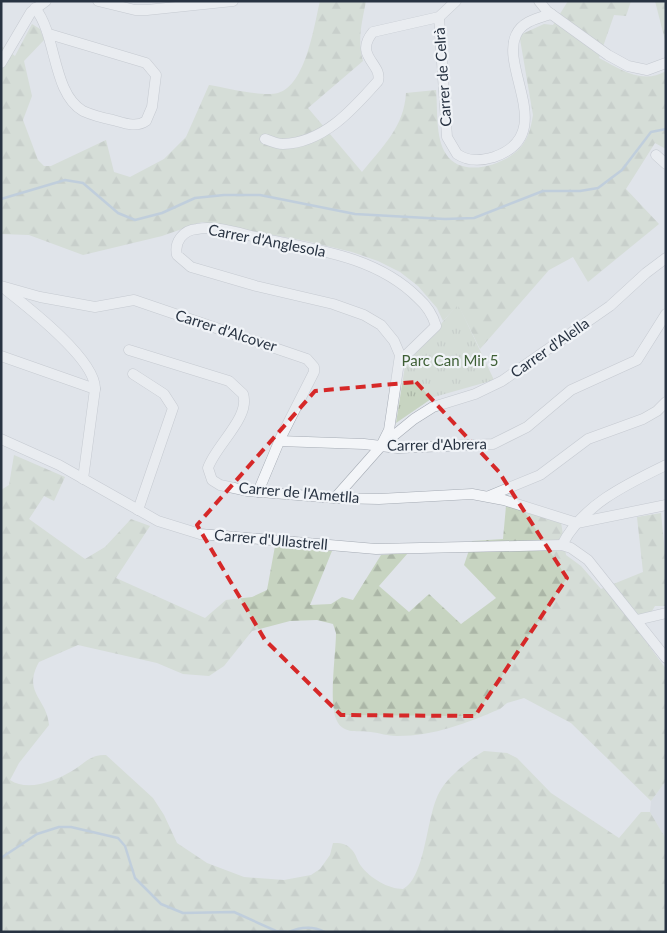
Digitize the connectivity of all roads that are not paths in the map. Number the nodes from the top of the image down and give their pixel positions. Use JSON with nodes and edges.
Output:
{"nodes":[{"id":1,"x":46,"y":1,"type":"edge"},
{"id":2,"x":98,"y":1,"type":"edge"},
{"id":3,"x":233,"y":1,"type":"edge"},
{"id":4,"x":456,"y":1,"type":"edge"},
{"id":5,"x":539,"y":1,"type":"edge"},
{"id":6,"x":35,"y":8,"type":"junction"},
{"id":7,"x":551,"y":14,"type":"junction"},
{"id":8,"x":439,"y":17,"type":"junction"},
{"id":9,"x":49,"y":34,"type":"junction"},
{"id":10,"x":1,"y":63,"type":"edge"},
{"id":11,"x":666,"y":63,"type":"edge"},
{"id":12,"x":265,"y":139,"type":"dead end"},
{"id":13,"x":656,"y":155,"type":"dead end"},
{"id":14,"x":666,"y":164,"type":"edge"},
{"id":15,"x":666,"y":258,"type":"edge"},
{"id":16,"x":1,"y":286,"type":"edge"},
{"id":17,"x":666,"y":314,"type":"edge"},
{"id":18,"x":128,"y":350,"type":"dead end"},
{"id":19,"x":1,"y":356,"type":"edge"},
{"id":20,"x":400,"y":361,"type":"junction"},
{"id":21,"x":133,"y":374,"type":"dead end"},
{"id":22,"x":96,"y":389,"type":"junction"},
{"id":23,"x":666,"y":402,"type":"edge"},
{"id":24,"x":1,"y":439,"type":"edge"},
{"id":25,"x":279,"y":442,"type":"junction"},
{"id":26,"x":381,"y":446,"type":"junction"},
{"id":27,"x":666,"y":465,"type":"edge"},
{"id":28,"x":83,"y":479,"type":"junction"},
{"id":29,"x":258,"y":492,"type":"junction"},
{"id":30,"x":489,"y":496,"type":"junction"},
{"id":31,"x":335,"y":498,"type":"junction"},
{"id":32,"x":666,"y":505,"type":"edge"},
{"id":33,"x":138,"y":510,"type":"junction"},
{"id":34,"x":577,"y":523,"type":"junction"},
{"id":35,"x":562,"y":545,"type":"junction"},
{"id":36,"x":666,"y":613,"type":"edge"},
{"id":37,"x":637,"y":620,"type":"junction"},
{"id":38,"x":666,"y":658,"type":"edge"}],
"edges":[{"from":1,"to":6,"type":"street"},
{"from":2,"to":3,"type":"street"},
{"from":4,"to":8,"type":"street"},
{"from":5,"to":7,"type":"street"},
{"from":6,"to":9,"type":"street"},
{"from":6,"to":10,"type":"street"},
{"from":7,"to":8,"type":"street","name":"Carrer de Celrà"},
{"from":7,"to":11,"type":"street"},
{"from":8,"to":12,"type":"street"},
{"from":9,"to":9,"type":"street"},
{"from":13,"to":14,"type":"street"},
{"from":15,"to":26,"type":"street","name":"Carrer d'Alella"},
{"from":16,"to":22,"type":"street"},
{"from":16,"to":25,"type":"street","name":"Carrer d'Alcover"},
{"from":17,"to":26,"type":"street","name":"Carrer d'Abrera"},
{"from":18,"to":29,"type":"street","name":"Carrer de l'Ametlla"},
{"from":19,"to":22,"type":"street"},
{"from":20,"to":20,"type":"street","name":"Carrer d'Anglesola"},
{"from":20,"to":26,"type":"street","name":"Carrer d'Anglesola"},
{"from":21,"to":33,"type":"street"},
{"from":22,"to":28,"type":"street"},
{"from":23,"to":30,"type":"street"},
{"from":24,"to":28,"type":"street","name":"Carrer d'Ullastrell"},
{"from":25,"to":26,"type":"street","name":"Carrer d'Abrera"},
{"from":25,"to":29,"type":"street","name":"Carrer d'Alcover"},
{"from":26,"to":31,"type":"street","name":"Carrer d'Alella"},
{"from":27,"to":34,"type":"street"},
{"from":28,"to":33,"type":"street","name":"Carrer d'Ullastrell"},
{"from":29,"to":31,"type":"street","name":"Carrer de l'Ametlla"},
{"from":30,"to":31,"type":"street","name":"Carrer de l'Ametlla"},
{"from":30,"to":34,"type":"street","name":"Carrer de l'Ametlla"},
{"from":32,"to":34,"type":"street"},
{"from":33,"to":35,"type":"street","name":"Carrer d'Ullastrell"},
{"from":34,"to":35,"type":"street"},
{"from":35,"to":37,"type":"street"},
{"from":36,"to":37,"type":"street"},
{"from":37,"to":38,"type":"street"}]}
